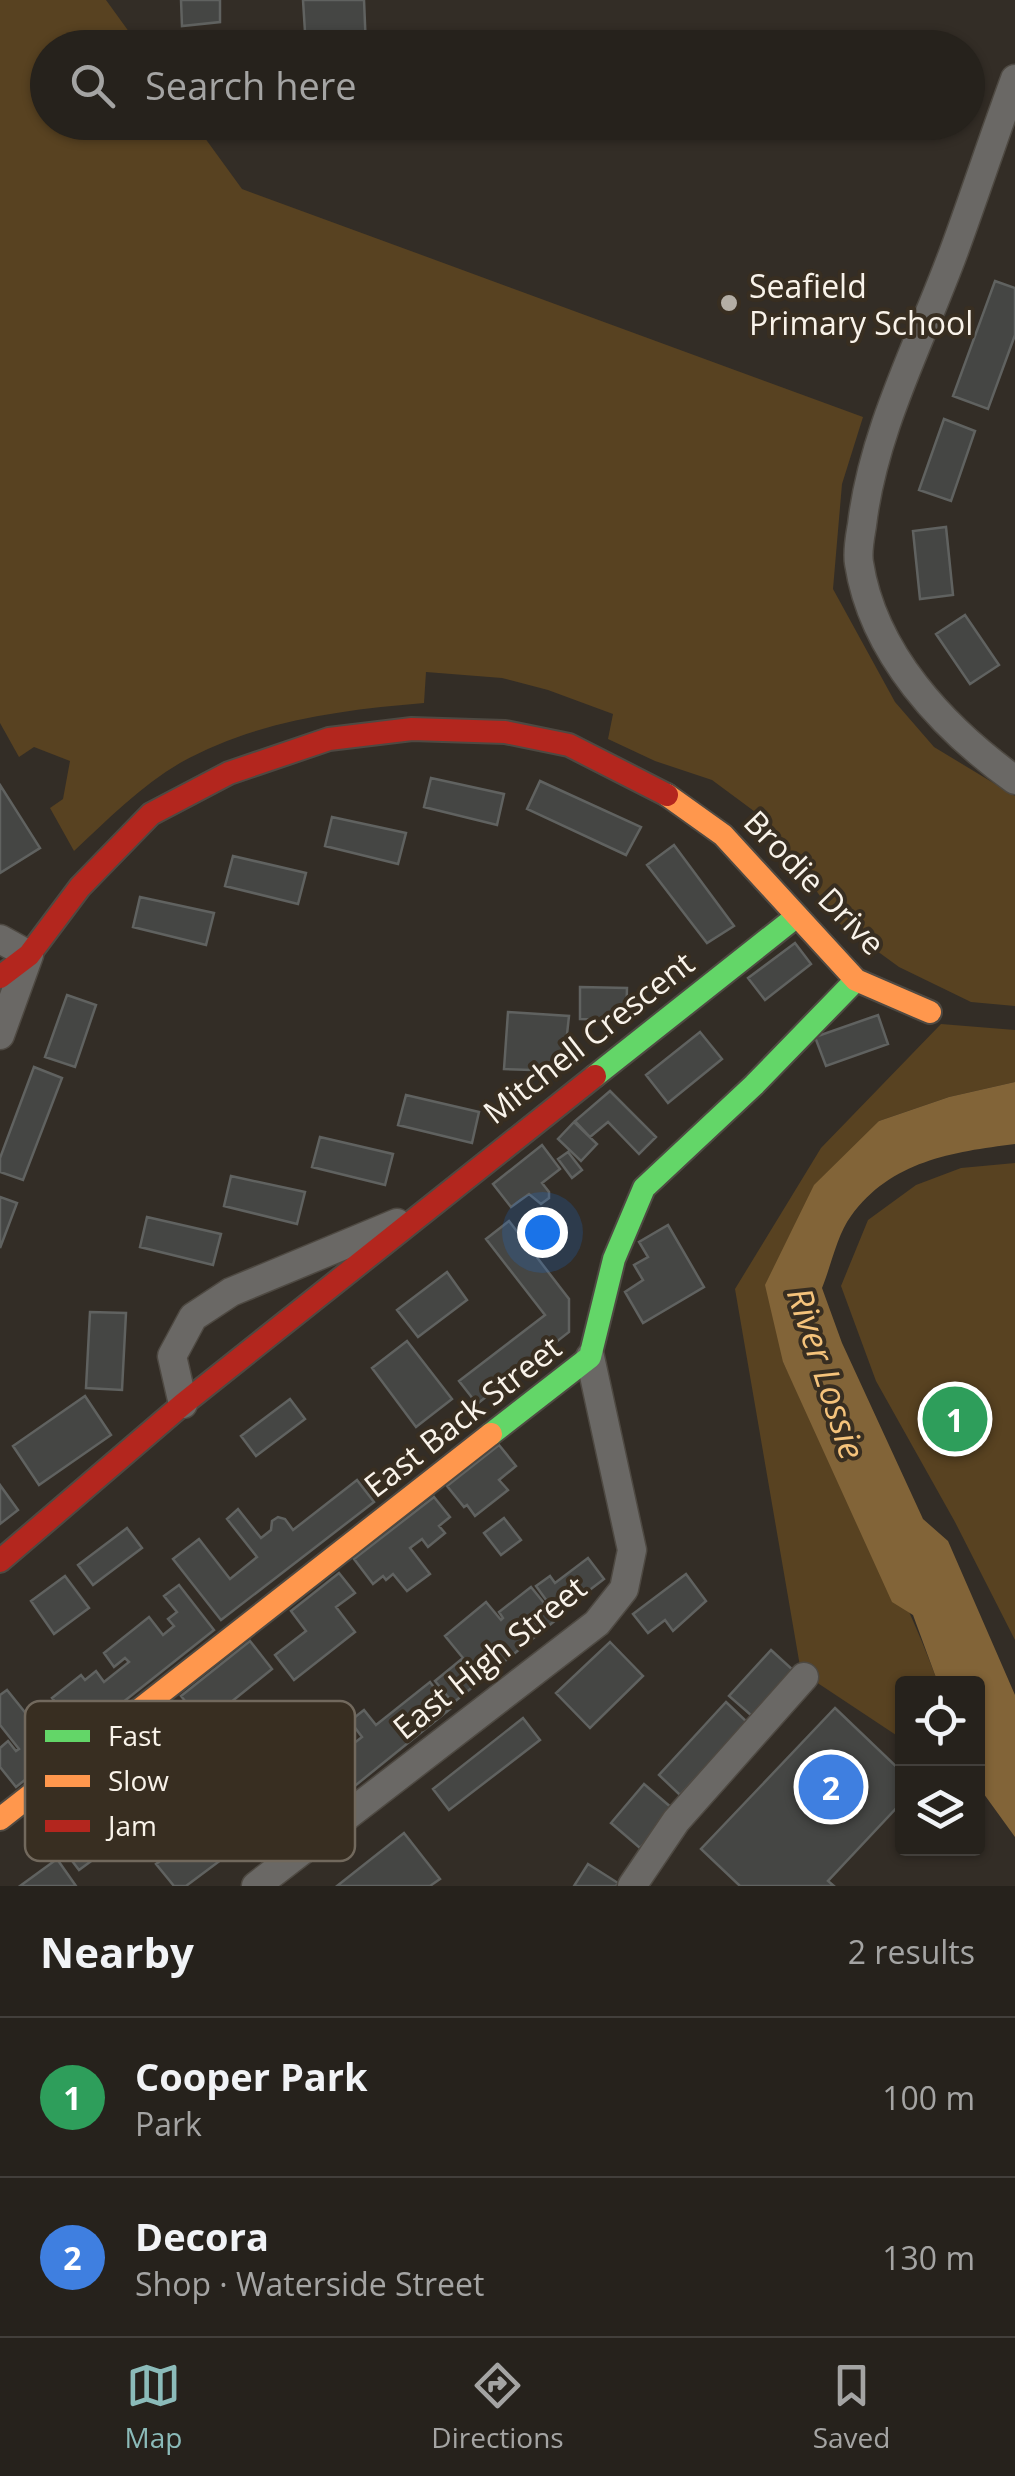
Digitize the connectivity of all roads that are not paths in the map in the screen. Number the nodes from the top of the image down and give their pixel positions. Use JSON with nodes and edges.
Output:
{"nodes":[{"id":1,"x":1012,"y":96,"type":"edge"},
{"id":2,"x":1015,"y":780,"type":"edge"},
{"id":3,"x":798,"y":916,"type":"junction"},
{"id":4,"x":0,"y":939,"type":"edge"},
{"id":5,"x":28,"y":955,"type":"junction"},
{"id":6,"x":0,"y":977,"type":"edge"},
{"id":7,"x":856,"y":980,"type":"junction"},
{"id":8,"x":930,"y":1012,"type":"dead end"},
{"id":9,"x":0,"y":1035,"type":"edge"},
{"id":10,"x":422,"y":1213,"type":"junction"},
{"id":11,"x":590,"y":1357,"type":"junction"},
{"id":12,"x":183,"y":1404,"type":"junction"},
{"id":13,"x":0,"y":1561,"type":"edge"},
{"id":14,"x":804,"y":1677,"type":"dead end"},
{"id":15,"x":151,"y":1701,"type":"edge"},
{"id":16,"x":25,"y":1799,"type":"edge"},
{"id":17,"x":355,"y":1810,"type":"edge"},
{"id":18,"x":0,"y":1819,"type":"edge"},
{"id":19,"x":288,"y":1861,"type":"edge"},
{"id":20,"x":256,"y":1886,"type":"edge"},
{"id":21,"x":632,"y":1886,"type":"edge"}],
"edges":[{"from":1,"to":2,"type":"street"},
{"from":3,"to":5,"type":"street","name":"Brodie Drive"},
{"from":3,"to":7,"type":"street","name":"Brodie Drive"},
{"from":3,"to":10,"type":"street","name":"Mitchell Crescent"},
{"from":4,"to":5,"type":"street"},
{"from":5,"to":6,"type":"street","name":"Brodie Drive"},
{"from":5,"to":9,"type":"street","name":"Brodie Drive"},
{"from":7,"to":8,"type":"street","name":"Brodie Drive"},
{"from":7,"to":11,"type":"street","name":"East Back Street"},
{"from":10,"to":12,"type":"street","name":"Mitchell Crescent"},
{"from":10,"to":12,"type":"street","name":"Mitchell Crescent"},
{"from":11,"to":15,"type":"street","name":"East Back Street"},
{"from":11,"to":17,"type":"street","name":"East High Street"},
{"from":12,"to":13,"type":"street","name":"Mitchell Crescent"},
{"from":14,"to":21,"type":"street"},
{"from":16,"to":18,"type":"street","name":"East Back Street"},
{"from":19,"to":20,"type":"street","name":"East High Street"}]}
